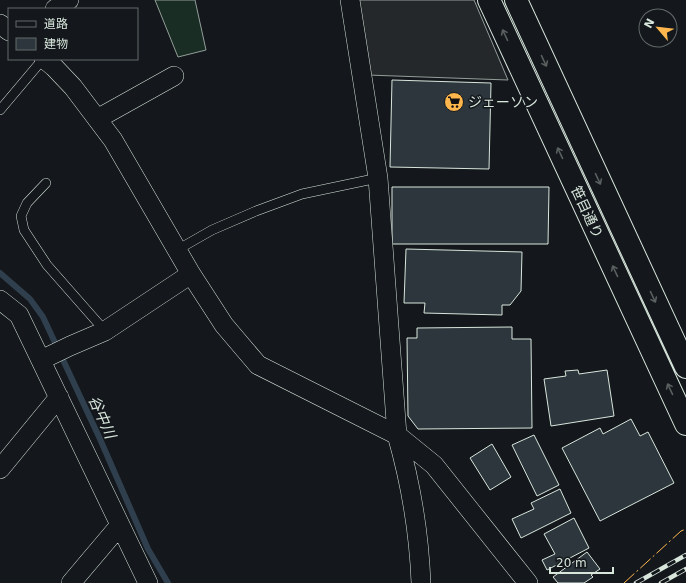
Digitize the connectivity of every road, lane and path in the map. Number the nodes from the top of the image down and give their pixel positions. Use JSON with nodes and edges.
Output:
{"nodes":[{"id":1,"x":69,"y":0,"type":"edge"},
{"id":2,"x":350,"y":0,"type":"edge"},
{"id":3,"x":489,"y":0,"type":"edge"},
{"id":4,"x":516,"y":0,"type":"edge"},
{"id":5,"x":57,"y":8,"type":"edge"},
{"id":6,"x":0,"y":24,"type":"edge"},
{"id":7,"x":8,"y":30,"type":"edge"},
{"id":8,"x":42,"y":60,"type":"edge"},
{"id":9,"x":44,"y":60,"type":"edge"},
{"id":10,"x":174,"y":76,"type":"dead end"},
{"id":11,"x":0,"y":110,"type":"edge"},
{"id":12,"x":97,"y":119,"type":"junction"},
{"id":13,"x":378,"y":178,"type":"junction"},
{"id":14,"x":46,"y":183,"type":"dead end"},
{"id":15,"x":177,"y":250,"type":"junction"},
{"id":16,"x":191,"y":274,"type":"junction"},
{"id":17,"x":0,"y":300,"type":"edge"},
{"id":18,"x":105,"y":331,"type":"junction"},
{"id":19,"x":45,"y":358,"type":"junction"},
{"id":20,"x":686,"y":367,"type":"edge"},
{"id":21,"x":58,"y":397,"type":"junction"},
{"id":22,"x":686,"y":424,"type":"edge"},
{"id":23,"x":397,"y":435,"type":"junction"},
{"id":24,"x":0,"y":469,"type":"edge"},
{"id":25,"x":120,"y":525,"type":"junction"},
{"id":26,"x":72,"y":583,"type":"edge"},
{"id":27,"x":148,"y":583,"type":"edge"},
{"id":28,"x":421,"y":583,"type":"edge"},
{"id":29,"x":528,"y":583,"type":"edge"}],
"edges":[{"from":1,"to":5,"type":"street"},
{"from":2,"to":13,"type":"street"},
{"from":22,"to":3,"type":"main road","name":"笹目通り","one_way":true},
{"from":4,"to":20,"type":"main road","name":"笹目通り","one_way":true},
{"from":6,"to":7,"type":"street"},
{"from":8,"to":11,"type":"lane"},
{"from":9,"to":12,"type":"street"},
{"from":10,"to":12,"type":"street"},
{"from":12,"to":15,"type":"street"},
{"from":13,"to":15,"type":"lane"},
{"from":13,"to":23,"type":"street"},
{"from":14,"to":18,"type":"lane"},
{"from":15,"to":16,"type":"street"},
{"from":16,"to":18,"type":"street"},
{"from":16,"to":23,"type":"street"},
{"from":17,"to":19,"type":"street"},
{"from":18,"to":19,"type":"street"},
{"from":19,"to":21,"type":"street"},
{"from":21,"to":24,"type":"street"},
{"from":21,"to":25,"type":"street"},
{"from":23,"to":28,"type":"street"},
{"from":23,"to":29,"type":"street"},
{"from":25,"to":26,"type":"street"},
{"from":25,"to":27,"type":"street"}]}
